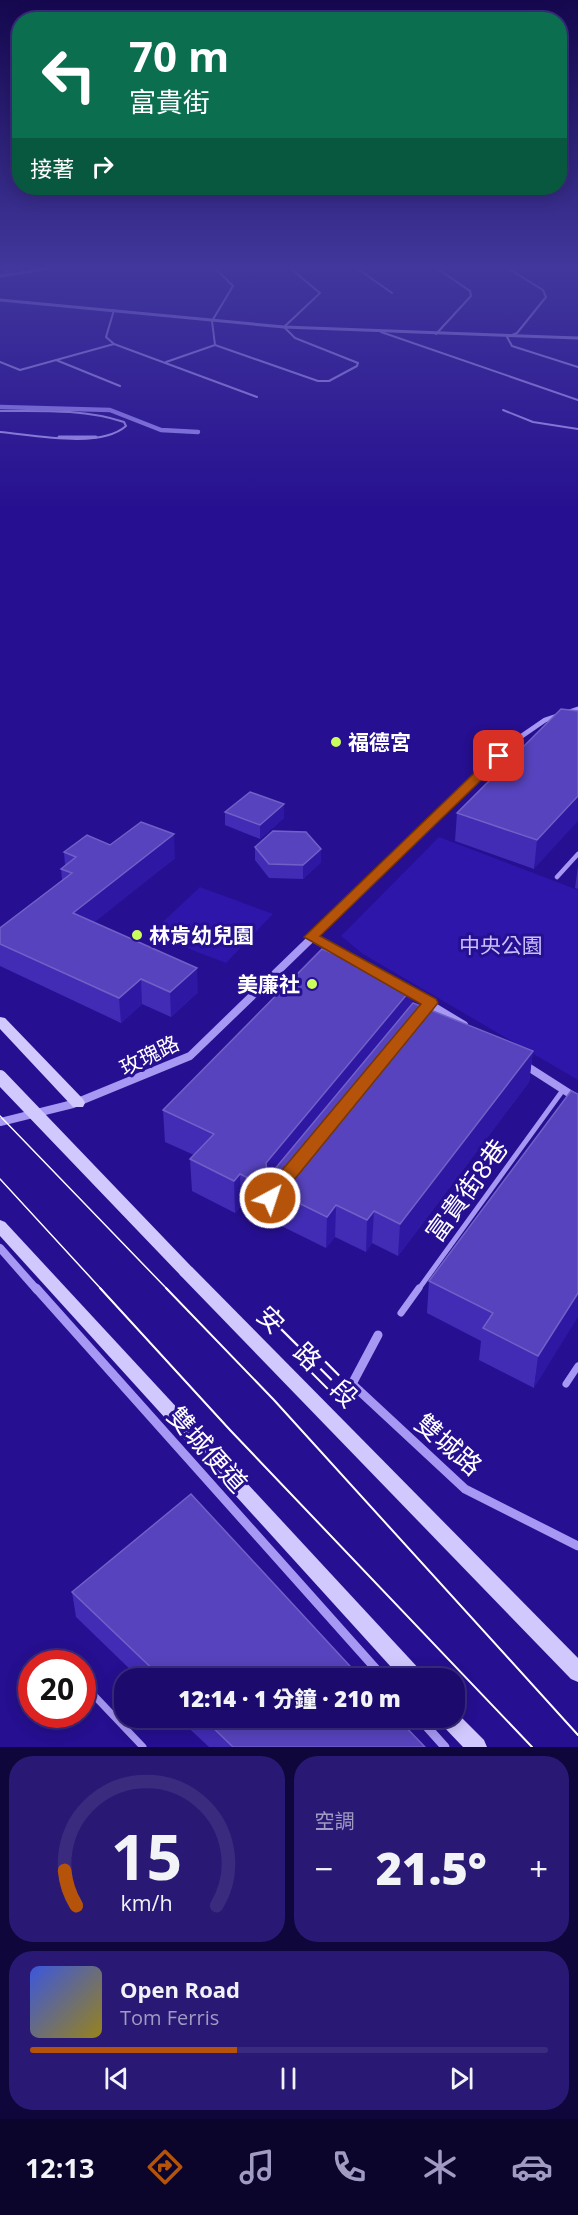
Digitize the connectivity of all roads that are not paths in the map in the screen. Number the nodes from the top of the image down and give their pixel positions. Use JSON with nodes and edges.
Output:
{"nodes":[{"id":1,"x":90,"y":351,"type":"edge"},
{"id":2,"x":133,"y":351,"type":"edge"},
{"id":3,"x":199,"y":351,"type":"edge"},
{"id":4,"x":231,"y":351,"type":"edge"},
{"id":5,"x":327,"y":351,"type":"edge"},
{"id":6,"x":435,"y":351,"type":"edge"},
{"id":7,"x":526,"y":351,"type":"edge"},
{"id":8,"x":56,"y":360,"type":"junction"},
{"id":9,"x":0,"y":362,"type":"edge"},
{"id":10,"x":166,"y":362,"type":"junction"},
{"id":11,"x":578,"y":367,"type":"edge"},
{"id":12,"x":120,"y":386,"type":"dead end"},
{"id":13,"x":257,"y":397,"type":"dead end"},
{"id":14,"x":578,"y":400,"type":"edge"},
{"id":15,"x":503,"y":410,"type":"dead end"},
{"id":16,"x":0,"y":411,"type":"edge"},
{"id":17,"x":578,"y":429,"type":"edge"},
{"id":18,"x":0,"y":432,"type":"edge"},
{"id":19,"x":578,"y":709,"type":"edge"},
{"id":20,"x":556,"y":714,"type":"junction"},
{"id":21,"x":567,"y":717,"type":"edge"},
{"id":22,"x":578,"y":854,"type":"edge"},
{"id":23,"x":557,"y":877,"type":"dead end"},
{"id":24,"x":311,"y":937,"type":"junction"},
{"id":25,"x":380,"y":975,"type":"edge"},
{"id":26,"x":400,"y":986,"type":"edge"},
{"id":27,"x":430,"y":1003,"type":"junction"},
{"id":28,"x":423,"y":1011,"type":"edge"},
{"id":29,"x":0,"y":1021,"type":"edge"},
{"id":30,"x":468,"y":1028,"type":"edge"},
{"id":31,"x":516,"y":1059,"type":"edge"},
{"id":32,"x":0,"y":1077,"type":"edge"},
{"id":33,"x":563,"y":1090,"type":"junction"},
{"id":34,"x":578,"y":1099,"type":"edge"},
{"id":35,"x":78,"y":1103,"type":"junction"},
{"id":36,"x":0,"y":1122,"type":"edge"},
{"id":37,"x":0,"y":1226,"type":"edge"},
{"id":38,"x":0,"y":1248,"type":"edge"},
{"id":39,"x":401,"y":1313,"type":"dead end"},
{"id":40,"x":378,"y":1335,"type":"dead end"},
{"id":41,"x":578,"y":1366,"type":"edge"},
{"id":42,"x":566,"y":1384,"type":"dead end"},
{"id":43,"x":578,"y":1546,"type":"edge"},
{"id":44,"x":375,"y":1668,"type":"edge"},
{"id":45,"x":405,"y":1668,"type":"edge"},
{"id":46,"x":578,"y":1672,"type":"edge"},
{"id":47,"x":96,"y":1698,"type":"edge"},
{"id":48,"x":428,"y":1728,"type":"edge"},
{"id":49,"x":459,"y":1728,"type":"edge"},
{"id":50,"x":143,"y":1747,"type":"edge"},
{"id":51,"x":445,"y":1747,"type":"edge"},
{"id":52,"x":477,"y":1747,"type":"edge"}],
"edges":[{"from":1,"to":8,"type":"lane"},
{"from":2,"to":10,"type":"lane"},
{"from":3,"to":10,"type":"lane"},
{"from":4,"to":5,"type":"lane"},
{"from":6,"to":14,"type":"lane"},
{"from":7,"to":11,"type":"lane"},
{"from":8,"to":9,"type":"lane"},
{"from":8,"to":12,"type":"lane"},
{"from":10,"to":13,"type":"lane"},
{"from":15,"to":17,"type":"lane"},
{"from":16,"to":18,"type":"lane"},
{"from":19,"to":20,"type":"street","name":"玫瑰路"},
{"from":20,"to":21,"type":"street"},
{"from":20,"to":24,"type":"street","name":"玫瑰路"},
{"from":22,"to":23,"type":"lane"},
{"from":24,"to":25,"type":"street"},
{"from":24,"to":35,"type":"street","name":"玫瑰路"},
{"from":26,"to":27,"type":"street"},
{"from":27,"to":28,"type":"lane"},
{"from":27,"to":30,"type":"street"},
{"from":29,"to":35,"type":"street"},
{"from":31,"to":33,"type":"street"},
{"from":32,"to":46,"type":"street","name":"安一路三段","bridge":true},
{"from":33,"to":34,"type":"street"},
{"from":33,"to":39,"type":"lane","name":"富貴街8巷"},
{"from":35,"to":36,"type":"street","name":"玫瑰路"},
{"from":37,"to":45,"type":"street"},
{"from":38,"to":44,"type":"street","name":"雙城便道"},
{"from":40,"to":43,"type":"street","name":"雙城路"},
{"from":41,"to":42,"type":"lane"},
{"from":47,"to":50,"type":"lane"},
{"from":48,"to":51,"type":"street"},
{"from":49,"to":52,"type":"street"}]}
